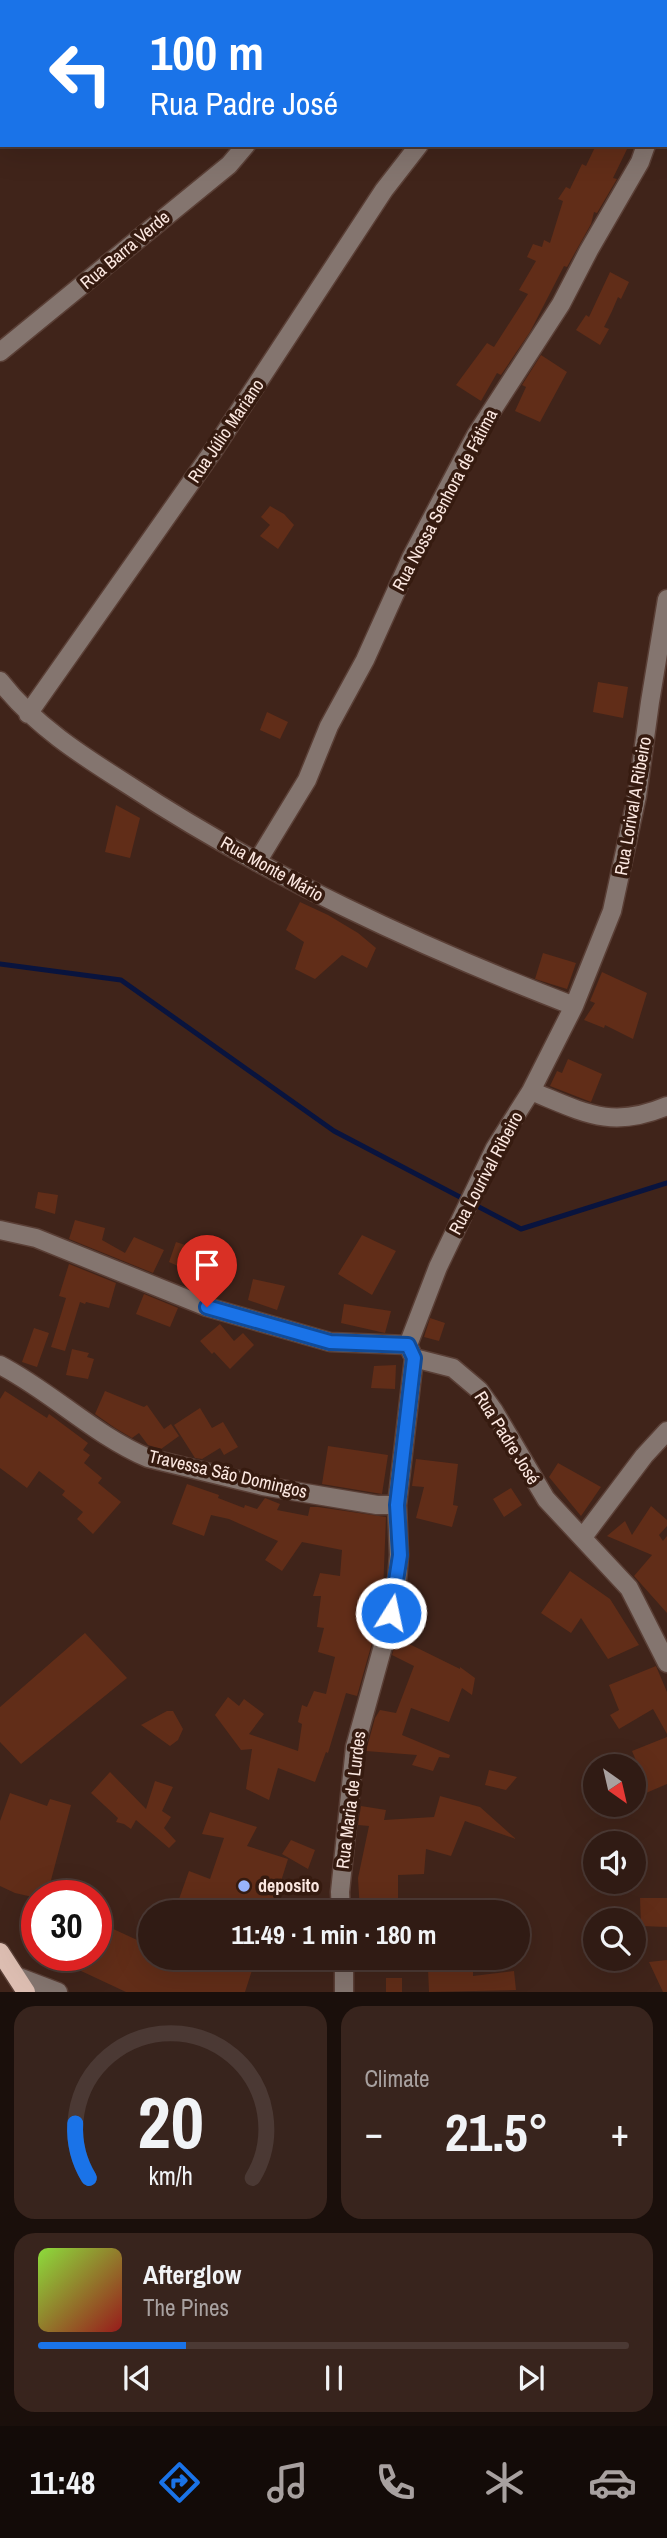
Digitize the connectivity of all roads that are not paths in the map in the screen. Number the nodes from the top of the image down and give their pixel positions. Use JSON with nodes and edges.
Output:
{"nodes":[{"id":1,"x":244,"y":147,"type":"edge"},
{"id":2,"x":417,"y":147,"type":"edge"},
{"id":3,"x":645,"y":147,"type":"edge"},
{"id":4,"x":0,"y":352,"type":"edge"},
{"id":5,"x":667,"y":599,"type":"edge"},
{"id":6,"x":0,"y":681,"type":"edge"},
{"id":7,"x":28,"y":714,"type":"junction"},
{"id":8,"x":257,"y":862,"type":"junction"},
{"id":9,"x":574,"y":1006,"type":"junction"},
{"id":10,"x":531,"y":1091,"type":"junction"},
{"id":11,"x":667,"y":1106,"type":"edge"},
{"id":12,"x":0,"y":1230,"type":"edge"},
{"id":13,"x":411,"y":1351,"type":"junction"},
{"id":14,"x":0,"y":1365,"type":"edge"},
{"id":15,"x":667,"y":1431,"type":"edge"},
{"id":16,"x":397,"y":1505,"type":"junction"},
{"id":17,"x":583,"y":1537,"type":"junction"},
{"id":18,"x":665,"y":1651,"type":"edge"},
{"id":19,"x":340,"y":1900,"type":"edge"},
{"id":20,"x":0,"y":1952,"type":"edge"},
{"id":21,"x":344,"y":1970,"type":"edge"},
{"id":22,"x":16,"y":1976,"type":"junction"},
{"id":23,"x":26,"y":1992,"type":"edge"},
{"id":24,"x":58,"y":1992,"type":"edge"},
{"id":25,"x":344,"y":1992,"type":"edge"}],
"edges":[{"from":1,"to":4,"type":"street","name":"Rua Barra Verde"},
{"from":2,"to":7,"type":"street","name":"Rua Júlio Mariano"},
{"from":3,"to":8,"type":"street","name":"Rua Nossa Senhora de Fátima"},
{"from":5,"to":9,"type":"street","name":"Rua Lorival A Ribeiro"},
{"from":6,"to":7,"type":"street","name":"Rua Monte Mário"},
{"from":7,"to":8,"type":"street","name":"Rua Monte Mário"},
{"from":8,"to":9,"type":"street","name":"Rua Monte Mário"},
{"from":9,"to":10,"type":"street","name":"Rua Lourival Ribeiro"},
{"from":10,"to":11,"type":"street"},
{"from":10,"to":13,"type":"street","name":"Rua Lourival Ribeiro"},
{"from":12,"to":13,"type":"street","name":"Rua Padre José"},
{"from":13,"to":16,"type":"street","name":"Rua Maria de Lurdes"},
{"from":13,"to":17,"type":"street","name":"Rua Padre José"},
{"from":14,"to":16,"type":"street","name":"Travessa São Domingos"},
{"from":15,"to":17,"type":"street"},
{"from":16,"to":19,"type":"street","name":"Rua Maria de Lurdes"},
{"from":17,"to":18,"type":"street","name":"Rua Padre José"},
{"from":20,"to":22,"type":"main road"},
{"from":21,"to":25,"type":"street"},
{"from":22,"to":23,"type":"main road"},
{"from":22,"to":24,"type":"street"}]}
